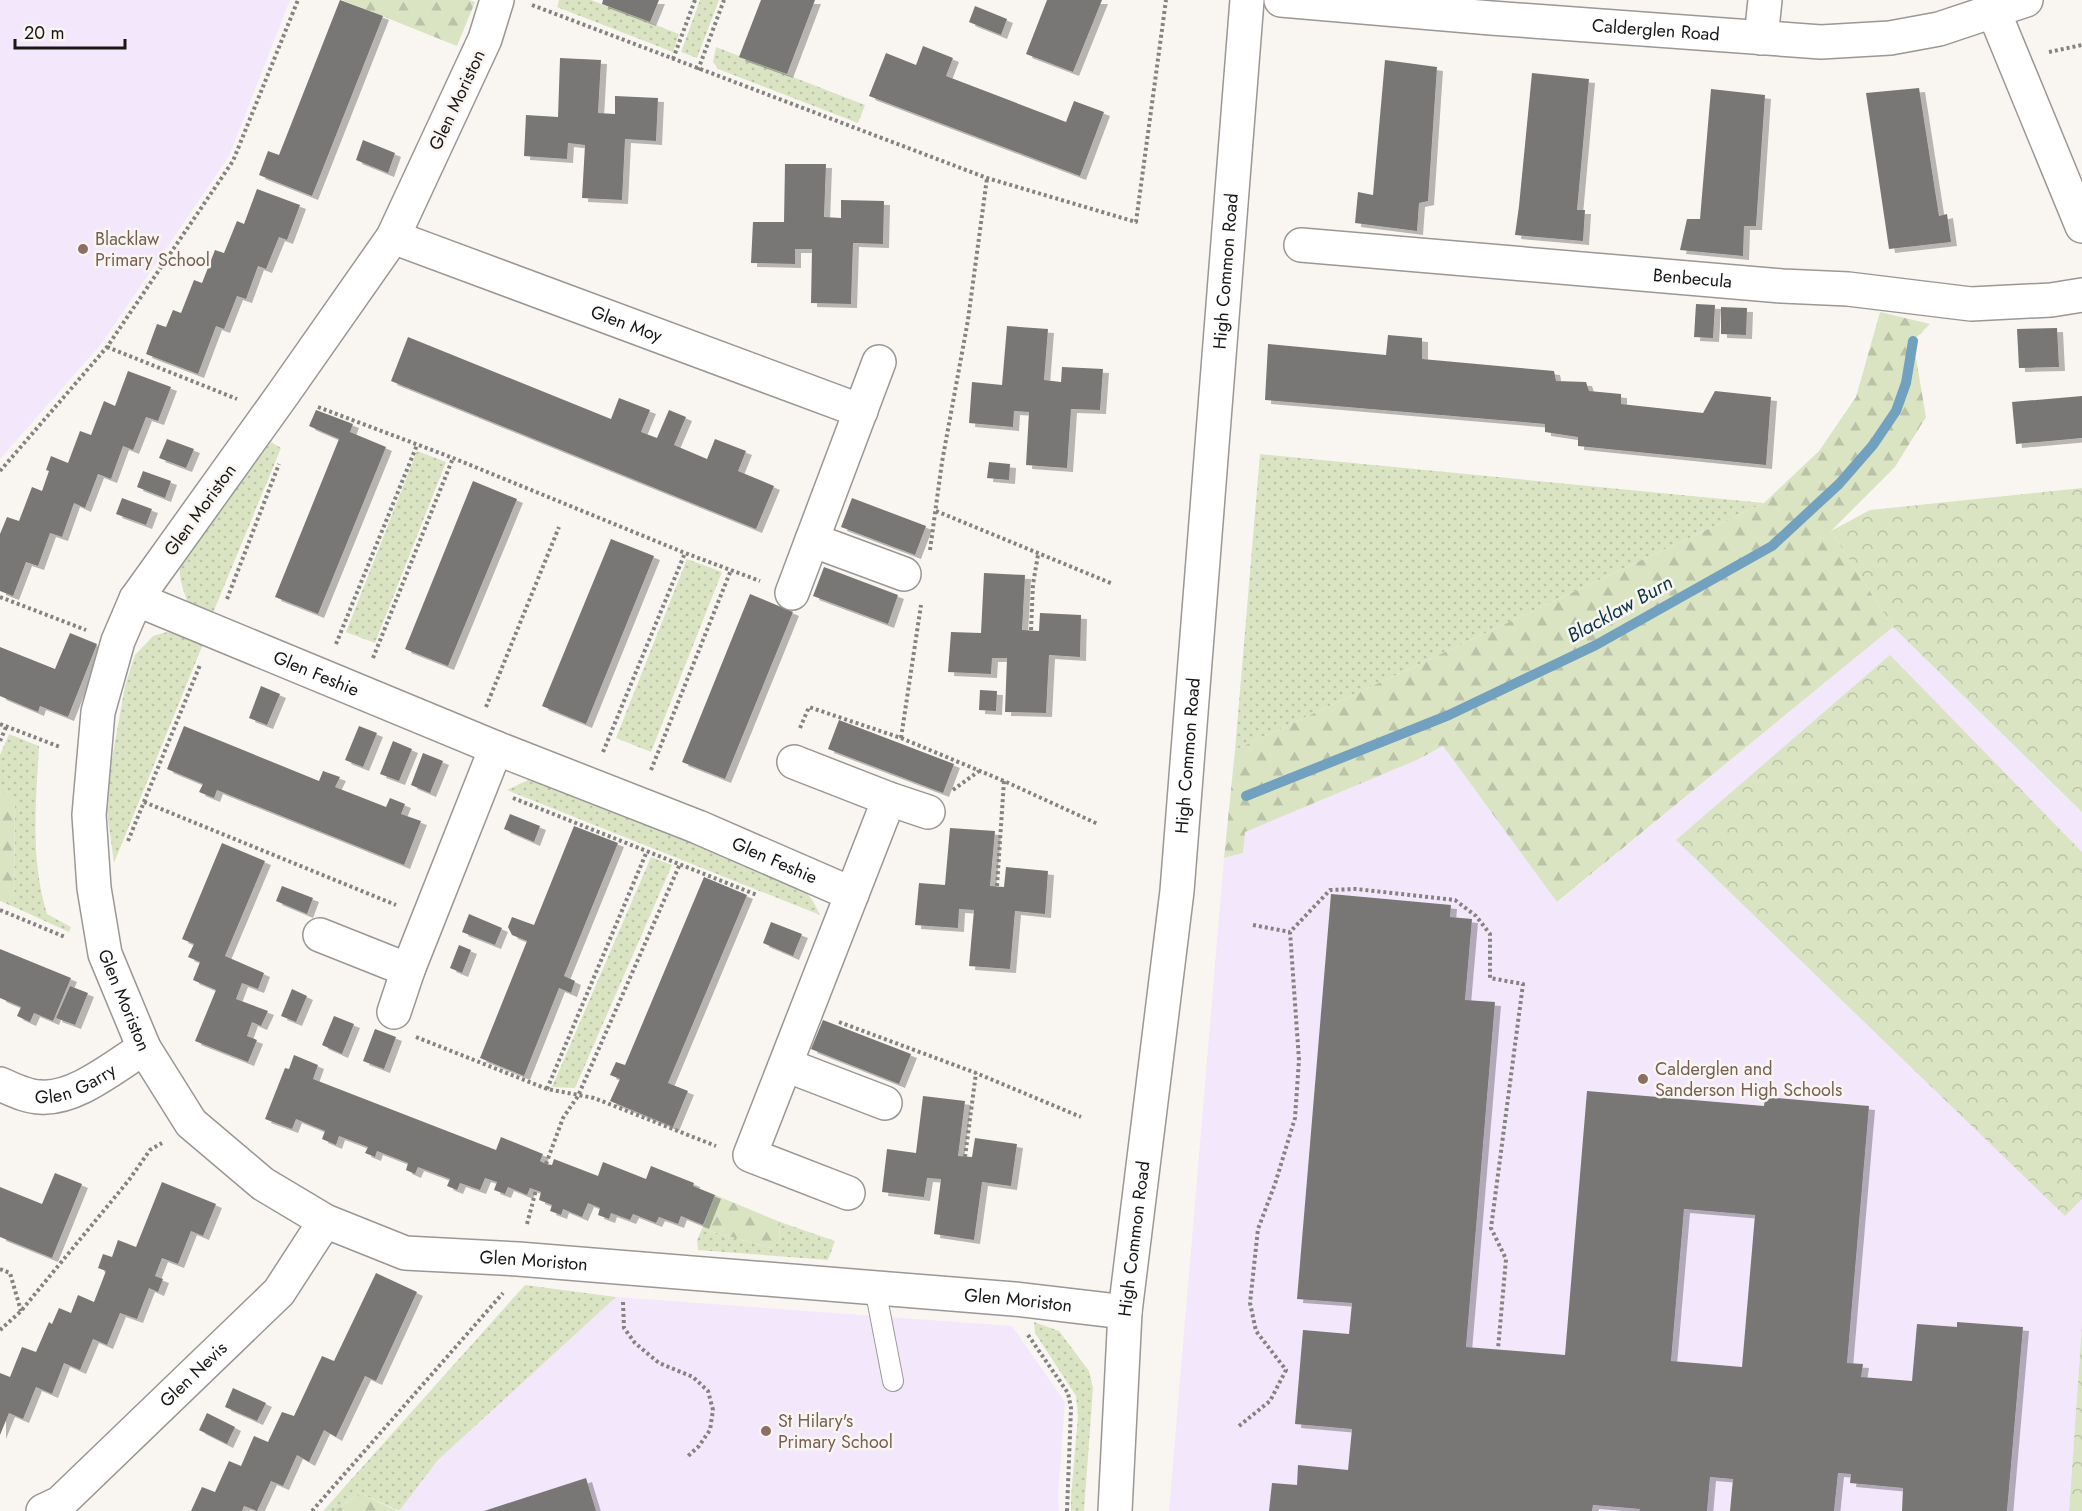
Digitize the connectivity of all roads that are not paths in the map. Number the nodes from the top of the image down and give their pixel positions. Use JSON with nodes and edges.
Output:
{"nodes":[{"id":1,"x":1247,"y":0,"type":"edge"},
{"id":2,"x":1281,"y":0,"type":"edge"},
{"id":3,"x":1765,"y":0,"type":"edge"},
{"id":4,"x":2026,"y":0,"type":"edge"},
{"id":5,"x":509,"y":1,"type":"edge"},
{"id":6,"x":1994,"y":12,"type":"junction"},
{"id":7,"x":1761,"y":38,"type":"junction"},
{"id":8,"x":2082,"y":226,"type":"edge"},
{"id":9,"x":393,"y":237,"type":"junction"},
{"id":10,"x":1302,"y":245,"type":"dead end"},
{"id":11,"x":2082,"y":295,"type":"edge"},
{"id":12,"x":879,"y":362,"type":"dead end"},
{"id":13,"x":861,"y":411,"type":"junction"},
{"id":14,"x":812,"y":540,"type":"junction"},
{"id":15,"x":916,"y":565,"type":"road end"},
{"id":16,"x":792,"y":593,"type":"road end"},
{"id":17,"x":136,"y":599,"type":"junction"},
{"id":18,"x":485,"y":743,"type":"junction"},
{"id":19,"x":794,"y":762,"type":"road end"},
{"id":20,"x":889,"y":799,"type":"junction"},
{"id":21,"x":928,"y":812,"type":"dead end"},
{"id":22,"x":852,"y":894,"type":"junction"},
{"id":23,"x":320,"y":935,"type":"dead end"},
{"id":24,"x":408,"y":970,"type":"junction"},
{"id":25,"x":394,"y":1012,"type":"road end"},
{"id":26,"x":144,"y":1048,"type":"junction"},
{"id":27,"x":786,"y":1065,"type":"junction"},
{"id":28,"x":0,"y":1084,"type":"edge"},
{"id":29,"x":885,"y":1103,"type":"dead end"},
{"id":30,"x":848,"y":1193,"type":"dead end"},
{"id":31,"x":326,"y":1221,"type":"junction"},
{"id":32,"x":875,"y":1288,"type":"junction"},
{"id":33,"x":1125,"y":1312,"type":"junction"},
{"id":34,"x":893,"y":1381,"type":"dead end"},
{"id":35,"x":43,"y":1511,"type":"edge"},
{"id":36,"x":1115,"y":1511,"type":"edge"}],
"edges":[{"from":1,"to":33,"type":"street","name":"High Common Road"},
{"from":2,"to":7,"type":"street","name":"Calderglen Road"},
{"from":3,"to":7,"type":"street"},
{"from":4,"to":6,"type":"street","name":"Calderglen Road"},
{"from":5,"to":9,"type":"street","name":"Glen Moriston"},
{"from":6,"to":7,"type":"street","name":"Calderglen Road"},
{"from":6,"to":8,"type":"street"},
{"from":9,"to":13,"type":"street","name":"Glen Moy"},
{"from":9,"to":17,"type":"street","name":"Glen Moriston"},
{"from":10,"to":11,"type":"street","name":"Benbecula"},
{"from":12,"to":13,"type":"street"},
{"from":13,"to":14,"type":"street"},
{"from":14,"to":15,"type":"street"},
{"from":14,"to":16,"type":"street"},
{"from":17,"to":18,"type":"street","name":"Glen Feshie"},
{"from":17,"to":26,"type":"street","name":"Glen Moriston"},
{"from":18,"to":22,"type":"street","name":"Glen Feshie"},
{"from":18,"to":24,"type":"street"},
{"from":19,"to":20,"type":"street"},
{"from":20,"to":21,"type":"street"},
{"from":20,"to":22,"type":"street"},
{"from":22,"to":27,"type":"street"},
{"from":23,"to":24,"type":"street"},
{"from":24,"to":25,"type":"street"},
{"from":26,"to":28,"type":"street","name":"Glen Garry"},
{"from":26,"to":31,"type":"street","name":"Glen Moriston"},
{"from":27,"to":29,"type":"street"},
{"from":27,"to":30,"type":"street"},
{"from":31,"to":32,"type":"street","name":"Glen Moriston"},
{"from":31,"to":35,"type":"street","name":"Glen Nevis"},
{"from":32,"to":33,"type":"street","name":"Glen Moriston"},
{"from":32,"to":34,"type":"lane"},
{"from":33,"to":36,"type":"street","name":"High Common Road"}]}
